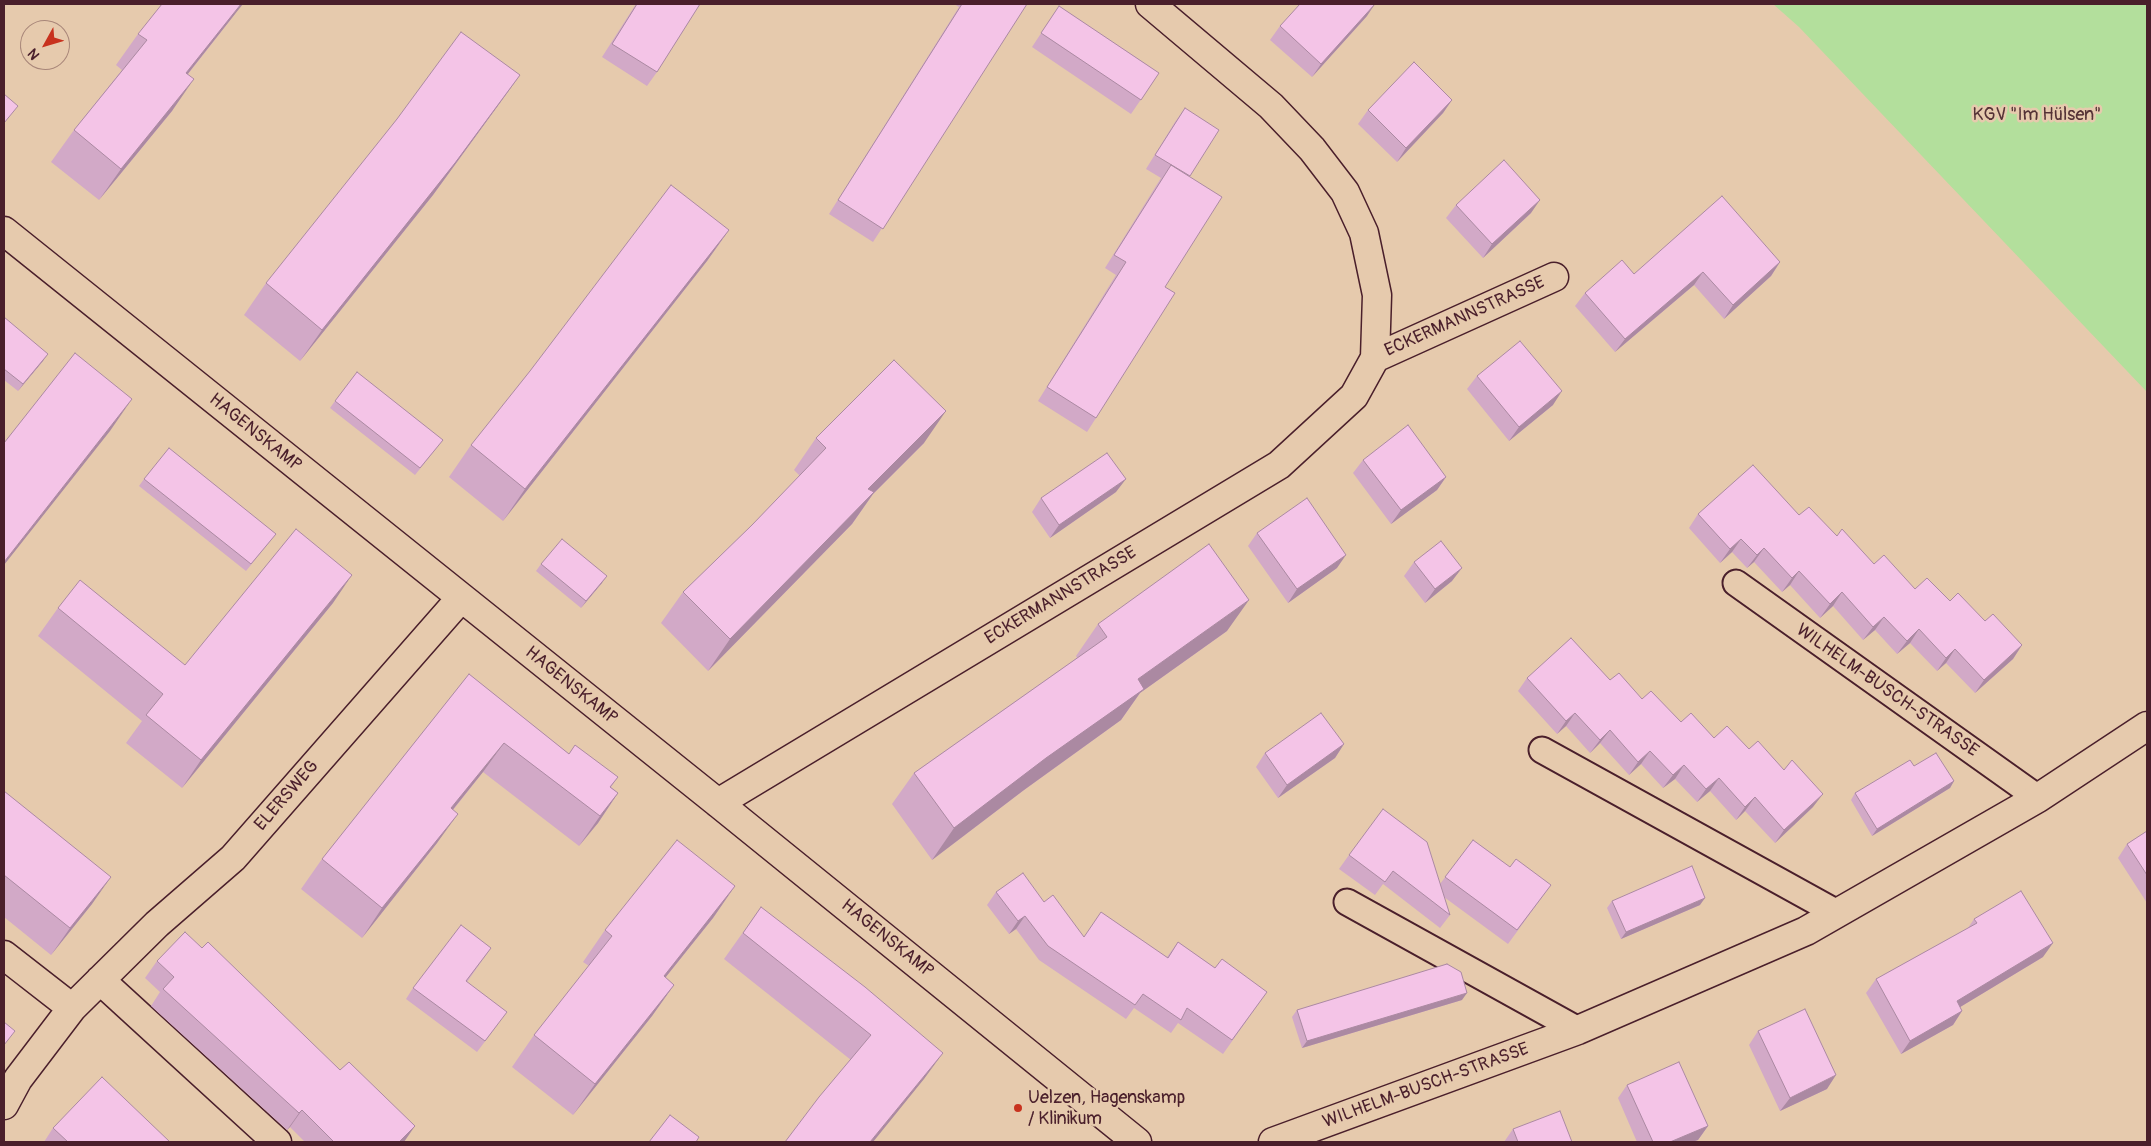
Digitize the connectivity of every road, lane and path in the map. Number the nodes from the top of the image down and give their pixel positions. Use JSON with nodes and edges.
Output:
{"nodes":[{"id":1,"x":1150,"y":4,"type":"edge"},
{"id":2,"x":4,"y":231,"type":"edge"},
{"id":3,"x":1554,"y":277,"type":"dead end"},
{"id":4,"x":1375,"y":358,"type":"junction"},
{"id":5,"x":1736,"y":583,"type":"dead end"},
{"id":6,"x":461,"y":598,"type":"junction"},
{"id":7,"x":2147,"y":726,"type":"edge"},
{"id":8,"x":1542,"y":750,"type":"dead end"},
{"id":9,"x":2038,"y":798,"type":"junction"},
{"id":10,"x":718,"y":803,"type":"junction"},
{"id":11,"x":1346,"y":902,"type":"dead end"},
{"id":12,"x":1837,"y":913,"type":"junction"},
{"id":13,"x":4,"y":955,"type":"edge"},
{"id":14,"x":100,"y":980,"type":"junction"},
{"id":15,"x":72,"y":1008,"type":"junction"},
{"id":16,"x":1578,"y":1030,"type":"junction"},
{"id":17,"x":4,"y":1105,"type":"edge"},
{"id":18,"x":277,"y":1142,"type":"edge"},
{"id":19,"x":1137,"y":1142,"type":"edge"},
{"id":20,"x":1273,"y":1142,"type":"edge"}],
"edges":[{"from":1,"to":4,"type":"street","name":"ECKERMANNSTRASSE"},
{"from":2,"to":6,"type":"street","name":"HAGENSKAMP"},
{"from":3,"to":4,"type":"street","name":"ECKERMANNSTRASSE"},
{"from":4,"to":10,"type":"street","name":"ECKERMANNSTRASSE"},
{"from":5,"to":9,"type":"lane","name":"WILHELM-BUSCH-STRASSE"},
{"from":6,"to":10,"type":"street","name":"HAGENSKAMP"},
{"from":6,"to":14,"type":"street","name":"ELERSWEG"},
{"from":7,"to":9,"type":"street","name":"WILHELM-BUSCH-STRASSE"},
{"from":8,"to":12,"type":"lane"},
{"from":9,"to":12,"type":"street","name":"WILHELM-BUSCH-STRASSE"},
{"from":10,"to":19,"type":"street","name":"HAGENSKAMP"},
{"from":11,"to":16,"type":"lane"},
{"from":12,"to":16,"type":"street","name":"WILHELM-BUSCH-STRASSE"},
{"from":13,"to":15,"type":"street"},
{"from":14,"to":15,"type":"street","name":"ELERSWEG"},
{"from":14,"to":18,"type":"street"},
{"from":15,"to":17,"type":"street","name":"ELERSWEG"},
{"from":16,"to":20,"type":"street","name":"WILHELM-BUSCH-STRASSE"}]}
